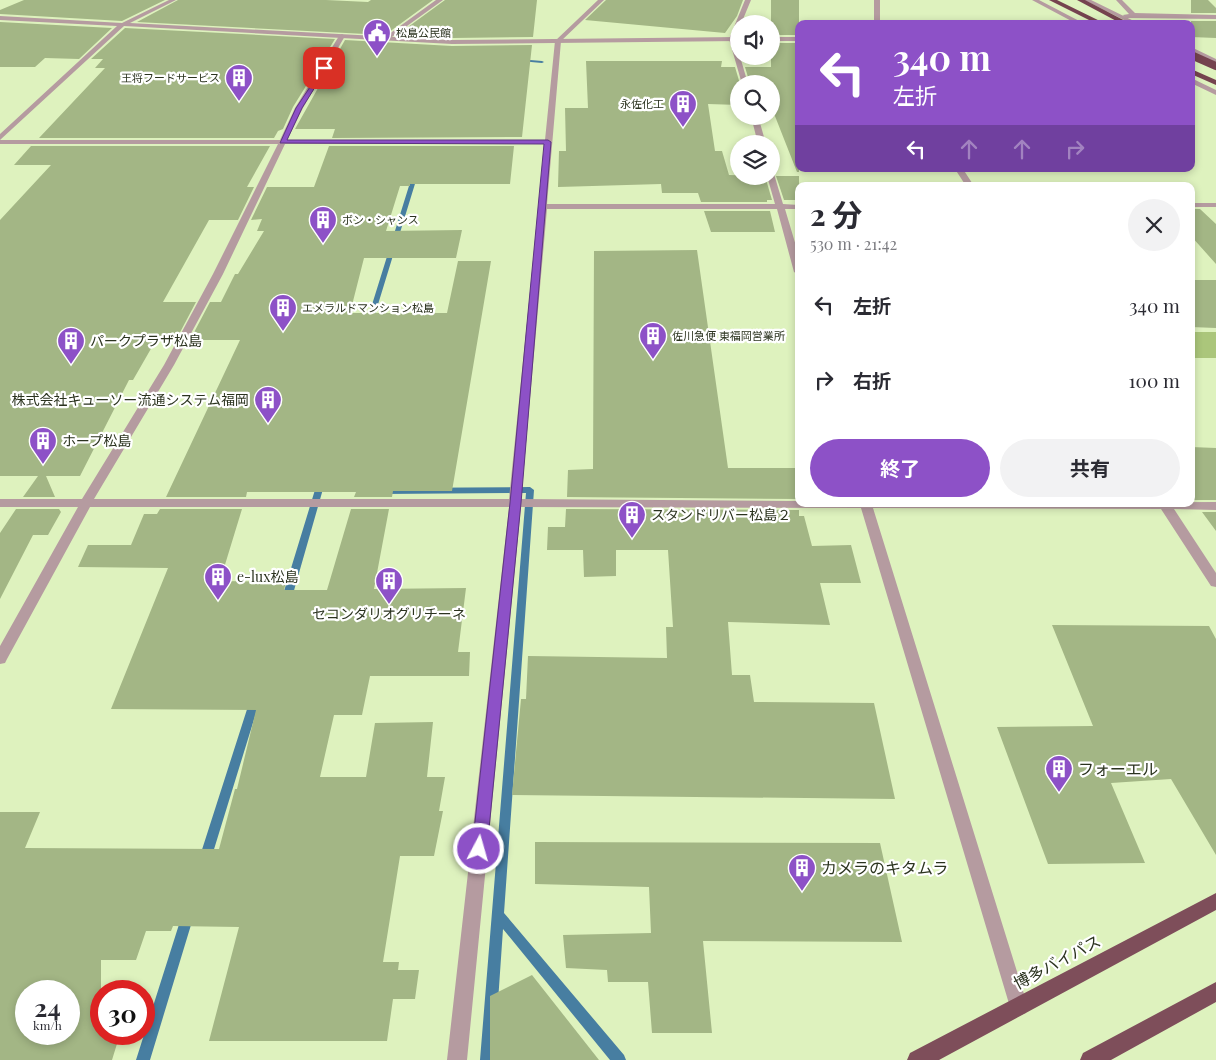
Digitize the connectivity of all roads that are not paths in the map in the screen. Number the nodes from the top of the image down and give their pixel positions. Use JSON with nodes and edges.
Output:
{"nodes":[{"id":1,"x":173,"y":0,"type":"edge"},
{"id":2,"x":440,"y":0,"type":"edge"},
{"id":3,"x":601,"y":0,"type":"edge"},
{"id":4,"x":748,"y":0,"type":"edge"},
{"id":5,"x":877,"y":0,"type":"edge"},
{"id":6,"x":1035,"y":0,"type":"edge"},
{"id":7,"x":1043,"y":0,"type":"edge"},
{"id":8,"x":1052,"y":0,"type":"edge"},
{"id":9,"x":1080,"y":0,"type":"edge"},
{"id":10,"x":1087,"y":0,"type":"edge"},
{"id":11,"x":1119,"y":0,"type":"edge"},
{"id":12,"x":743,"y":15,"type":"edge"},
{"id":13,"x":1133,"y":15,"type":"junction"},
{"id":14,"x":1121,"y":16,"type":"junction"},
{"id":15,"x":1216,"y":17,"type":"edge"},
{"id":16,"x":0,"y":18,"type":"edge"},
{"id":17,"x":877,"y":20,"type":"edge"},
{"id":18,"x":1074,"y":20,"type":"edge"},
{"id":19,"x":1085,"y":20,"type":"edge"},
{"id":20,"x":1094,"y":20,"type":"edge"},
{"id":21,"x":1120,"y":20,"type":"edge"},
{"id":22,"x":1129,"y":20,"type":"edge"},
{"id":23,"x":122,"y":25,"type":"junction"},
{"id":24,"x":342,"y":36,"type":"junction"},
{"id":25,"x":387,"y":38,"type":"junction"},
{"id":26,"x":730,"y":39,"type":"edge"},
{"id":27,"x":780,"y":39,"type":"edge"},
{"id":28,"x":795,"y":39,"type":"edge"},
{"id":29,"x":558,"y":41,"type":"junction"},
{"id":30,"x":1195,"y":51,"type":"edge"},
{"id":31,"x":1195,"y":55,"type":"edge"},
{"id":32,"x":1195,"y":59,"type":"edge"},
{"id":33,"x":1215,"y":62,"type":"edge"},
{"id":34,"x":1195,"y":67,"type":"edge"},
{"id":35,"x":1195,"y":73,"type":"edge"},
{"id":36,"x":1216,"y":77,"type":"edge"},
{"id":37,"x":1195,"y":82,"type":"edge"},
{"id":38,"x":1216,"y":83,"type":"edge"},
{"id":39,"x":1216,"y":93,"type":"edge"},
{"id":40,"x":0,"y":140,"type":"edge"},
{"id":41,"x":282,"y":142,"type":"junction"},
{"id":42,"x":548,"y":142,"type":"junction"},
{"id":43,"x":774,"y":185,"type":"edge"},
{"id":44,"x":1195,"y":205,"type":"edge"},
{"id":45,"x":1216,"y":205,"type":"edge"},
{"id":46,"x":542,"y":206,"type":"junction"},
{"id":47,"x":780,"y":207,"type":"junction"},
{"id":48,"x":795,"y":207,"type":"edge"},
{"id":49,"x":795,"y":258,"type":"edge"},
{"id":50,"x":86,"y":503,"type":"junction"},
{"id":51,"x":516,"y":503,"type":"junction"},
{"id":52,"x":0,"y":504,"type":"edge"},
{"id":53,"x":795,"y":504,"type":"edge"},
{"id":54,"x":1195,"y":506,"type":"edge"},
{"id":55,"x":1216,"y":506,"type":"edge"},
{"id":56,"x":867,"y":507,"type":"edge"},
{"id":57,"x":1165,"y":507,"type":"edge"},
{"id":58,"x":1216,"y":583,"type":"edge"},
{"id":59,"x":0,"y":659,"type":"edge"},
{"id":60,"x":1216,"y":901,"type":"edge"},
{"id":61,"x":1216,"y":991,"type":"edge"},
{"id":62,"x":1019,"y":1007,"type":"junction"},
{"id":63,"x":457,"y":1060,"type":"edge"},
{"id":64,"x":918,"y":1060,"type":"edge"},
{"id":65,"x":1091,"y":1060,"type":"edge"}],
"edges":[{"from":1,"to":23,"type":"street"},
{"from":2,"to":25,"type":"street"},
{"from":3,"to":29,"type":"street"},
{"from":4,"to":12,"type":"street"},
{"from":5,"to":17,"type":"street"},
{"from":6,"to":18,"type":"street"},
{"from":7,"to":19,"type":"highway"},
{"from":8,"to":20,"type":"highway"},
{"from":9,"to":21,"type":"highway"},
{"from":10,"to":14,"type":"street"},
{"from":11,"to":13,"type":"street"},
{"from":13,"to":14,"type":"street"},
{"from":13,"to":15,"type":"street"},
{"from":14,"to":22,"type":"street"},
{"from":16,"to":23,"type":"street"},
{"from":23,"to":24,"type":"street"},
{"from":23,"to":40,"type":"street"},
{"from":24,"to":25,"type":"street"},
{"from":24,"to":41,"type":"street"},
{"from":25,"to":29,"type":"street"},
{"from":26,"to":29,"type":"street"},
{"from":27,"to":28,"type":"street"},
{"from":29,"to":42,"type":"street"},
{"from":30,"to":33,"type":"street"},
{"from":31,"to":33,"type":"highway","bridge":true},
{"from":32,"to":33,"type":"street"},
{"from":34,"to":36,"type":"highway"},
{"from":35,"to":38,"type":"highway"},
{"from":37,"to":39,"type":"street"},
{"from":40,"to":41,"type":"street"},
{"from":41,"to":42,"type":"street"},
{"from":41,"to":50,"type":"street"},
{"from":42,"to":46,"type":"street"},
{"from":43,"to":47,"type":"street"},
{"from":44,"to":45,"type":"street"},
{"from":46,"to":47,"type":"street"},
{"from":46,"to":51,"type":"street"},
{"from":47,"to":48,"type":"street"},
{"from":47,"to":49,"type":"street"},
{"from":50,"to":51,"type":"street"},
{"from":50,"to":52,"type":"street"},
{"from":50,"to":59,"type":"street"},
{"from":51,"to":53,"type":"street"},
{"from":51,"to":63,"type":"street"},
{"from":54,"to":55,"type":"street"},
{"from":56,"to":62,"type":"street"},
{"from":57,"to":58,"type":"street"},
{"from":60,"to":62,"type":"highway","name":"博多バイパス"},
{"from":61,"to":65,"type":"highway"},
{"from":62,"to":64,"type":"highway","name":"博多バイパス"}]}
